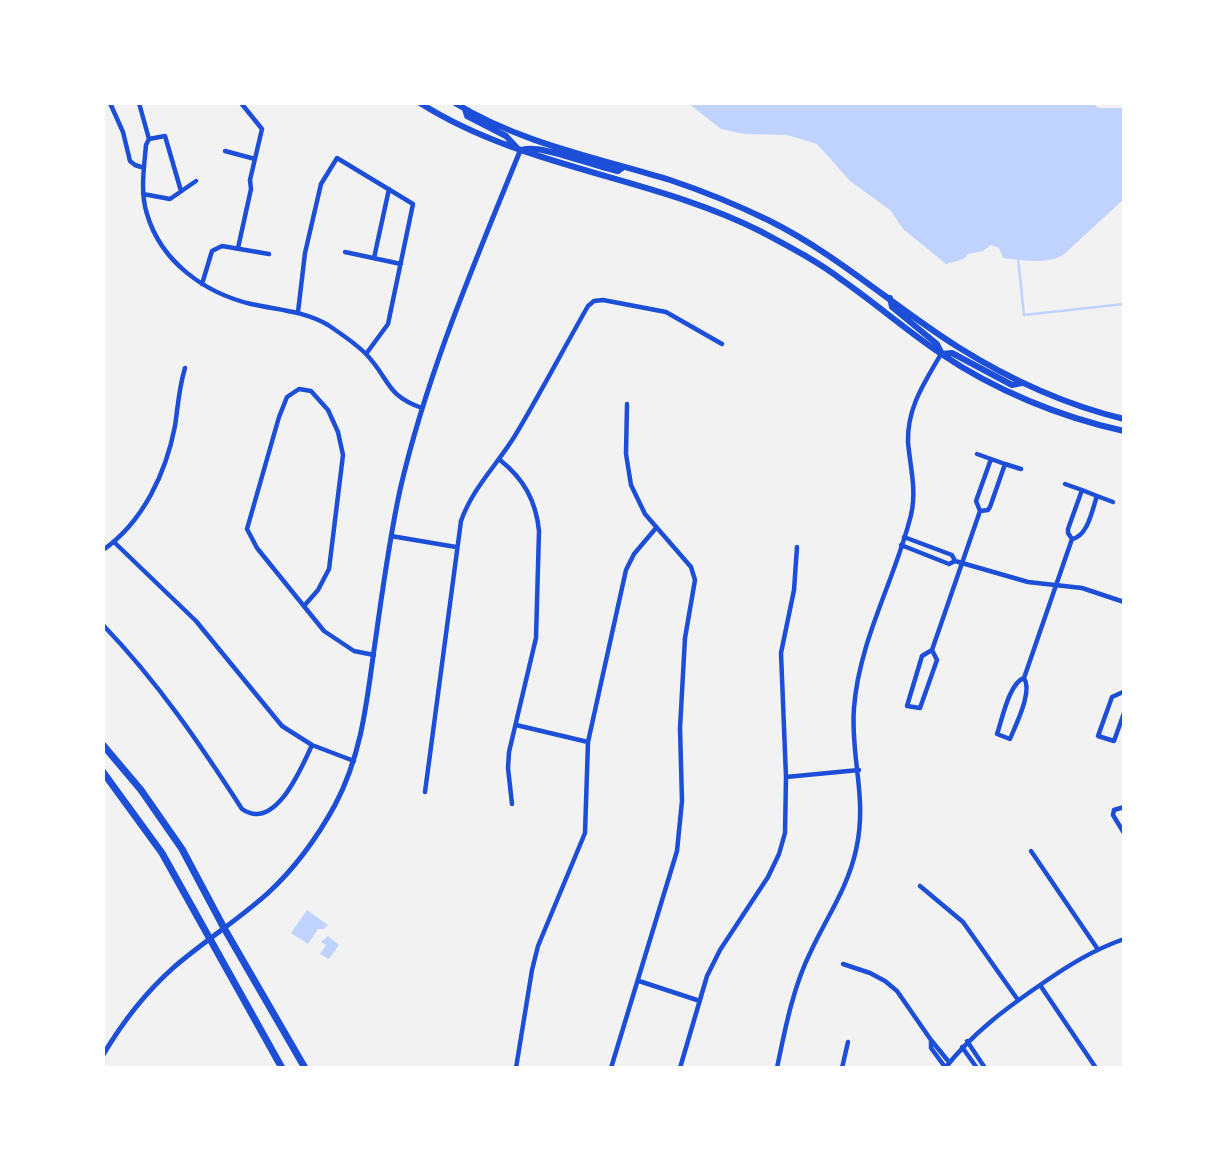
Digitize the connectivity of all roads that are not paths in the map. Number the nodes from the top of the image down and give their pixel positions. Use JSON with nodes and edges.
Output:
{"nodes":[{"id":1,"x":110,"y":103,"type":"edge"},
{"id":2,"x":139,"y":103,"type":"edge"},
{"id":3,"x":241,"y":103,"type":"edge"},
{"id":4,"x":420,"y":103,"type":"edge"},
{"id":5,"x":455,"y":103,"type":"edge"},
{"id":6,"x":465,"y":109,"type":"junction"},
{"id":7,"x":149,"y":139,"type":"junction"},
{"id":8,"x":225,"y":151,"type":"dead end"},
{"id":9,"x":520,"y":151,"type":"junction"},
{"id":10,"x":255,"y":159,"type":"junction"},
{"id":11,"x":144,"y":168,"type":"junction"},
{"id":12,"x":622,"y":168,"type":"junction"},
{"id":13,"x":196,"y":181,"type":"dead end"},
{"id":14,"x":389,"y":190,"type":"junction"},
{"id":15,"x":181,"y":191,"type":"junction"},
{"id":16,"x":143,"y":194,"type":"junction"},
{"id":17,"x":238,"y":248,"type":"junction"},
{"id":18,"x":345,"y":252,"type":"dead end"},
{"id":19,"x":269,"y":254,"type":"dead end"},
{"id":20,"x":374,"y":258,"type":"junction"},
{"id":21,"x":401,"y":264,"type":"junction"},
{"id":22,"x":202,"y":284,"type":"junction"},
{"id":23,"x":890,"y":298,"type":"junction"},
{"id":24,"x":298,"y":312,"type":"junction"},
{"id":25,"x":722,"y":344,"type":"dead end"},
{"id":26,"x":366,"y":354,"type":"junction"},
{"id":27,"x":941,"y":354,"type":"junction"},
{"id":28,"x":185,"y":368,"type":"dead end"},
{"id":29,"x":1022,"y":382,"type":"junction"},
{"id":30,"x":627,"y":404,"type":"dead end"},
{"id":31,"x":422,"y":408,"type":"junction"},
{"id":32,"x":1124,"y":419,"type":"edge"},
{"id":33,"x":1124,"y":432,"type":"edge"},
{"id":34,"x":977,"y":454,"type":"dead end"},
{"id":35,"x":991,"y":458,"type":"junction"},
{"id":36,"x":500,"y":460,"type":"junction"},
{"id":37,"x":1005,"y":464,"type":"junction"},
{"id":38,"x":1021,"y":469,"type":"dead end"},
{"id":39,"x":1065,"y":484,"type":"dead end"},
{"id":40,"x":1082,"y":490,"type":"junction"},
{"id":41,"x":1097,"y":496,"type":"junction"},
{"id":42,"x":1113,"y":502,"type":"dead end"},
{"id":43,"x":980,"y":511,"type":"junction"},
{"id":44,"x":656,"y":528,"type":"junction"},
{"id":45,"x":391,"y":536,"type":"junction"},
{"id":46,"x":904,"y":537,"type":"junction"},
{"id":47,"x":1072,"y":540,"type":"junction"},
{"id":48,"x":114,"y":542,"type":"junction"},
{"id":49,"x":901,"y":545,"type":"junction"},
{"id":50,"x":456,"y":547,"type":"junction"},
{"id":51,"x":797,"y":547,"type":"dead end"},
{"id":52,"x":103,"y":550,"type":"edge"},
{"id":53,"x":955,"y":561,"type":"junction"},
{"id":54,"x":962,"y":563,"type":"junction"},
{"id":55,"x":1057,"y":585,"type":"junction"},
{"id":56,"x":1124,"y":602,"type":"edge"},
{"id":57,"x":304,"y":606,"type":"junction"},
{"id":58,"x":103,"y":625,"type":"edge"},
{"id":59,"x":932,"y":650,"type":"junction"},
{"id":60,"x":374,"y":655,"type":"junction"},
{"id":61,"x":1024,"y":678,"type":"junction"},
{"id":62,"x":1124,"y":692,"type":"edge"},
{"id":63,"x":1124,"y":713,"type":"edge"},
{"id":64,"x":516,"y":725,"type":"junction"},
{"id":65,"x":588,"y":742,"type":"junction"},
{"id":66,"x":103,"y":745,"type":"edge"},
{"id":67,"x":312,"y":745,"type":"junction"},
{"id":68,"x":354,"y":761,"type":"junction"},
{"id":69,"x":859,"y":770,"type":"junction"},
{"id":70,"x":103,"y":772,"type":"edge"},
{"id":71,"x":786,"y":777,"type":"junction"},
{"id":72,"x":425,"y":792,"type":"dead end"},
{"id":73,"x":512,"y":804,"type":"dead end"},
{"id":74,"x":1124,"y":807,"type":"edge"},
{"id":75,"x":1124,"y":833,"type":"edge"},
{"id":76,"x":1031,"y":851,"type":"dead end"},
{"id":77,"x":920,"y":886,"type":"dead end"},
{"id":78,"x":224,"y":928,"type":"junction"},
{"id":79,"x":210,"y":939,"type":"junction"},
{"id":80,"x":1124,"y":939,"type":"edge"},
{"id":81,"x":1097,"y":948,"type":"junction"},
{"id":82,"x":843,"y":964,"type":"dead end"},
{"id":83,"x":639,"y":981,"type":"junction"},
{"id":84,"x":1040,"y":985,"type":"junction"},
{"id":85,"x":1018,"y":1000,"type":"junction"},
{"id":86,"x":700,"y":1001,"type":"junction"},
{"id":87,"x":967,"y":1041,"type":"junction"},
{"id":88,"x":848,"y":1042,"type":"dead end"},
{"id":89,"x":962,"y":1046,"type":"junction"},
{"id":90,"x":103,"y":1055,"type":"edge"},
{"id":91,"x":946,"y":1066,"type":"edge"},
{"id":92,"x":282,"y":1068,"type":"edge"},
{"id":93,"x":305,"y":1068,"type":"edge"},
{"id":94,"x":516,"y":1068,"type":"edge"},
{"id":95,"x":611,"y":1068,"type":"edge"},
{"id":96,"x":680,"y":1068,"type":"edge"},
{"id":97,"x":777,"y":1068,"type":"edge"},
{"id":98,"x":842,"y":1068,"type":"edge"},
{"id":99,"x":977,"y":1068,"type":"edge"},
{"id":100,"x":985,"y":1068,"type":"edge"},
{"id":101,"x":1096,"y":1068,"type":"edge"}],
"edges":[{"from":1,"to":11,"type":"street"},
{"from":2,"to":7,"type":"street"},
{"from":3,"to":10,"type":"street"},
{"from":4,"to":9,"type":"main road"},
{"from":5,"to":6,"type":"main road"},
{"from":6,"to":9,"type":"main road"},
{"from":6,"to":12,"type":"main road"},
{"from":7,"to":11,"type":"street"},
{"from":7,"to":15,"type":"street"},
{"from":8,"to":10,"type":"street"},
{"from":9,"to":12,"type":"main road"},
{"from":9,"to":27,"type":"main road"},
{"from":9,"to":31,"type":"street"},
{"from":10,"to":17,"type":"street"},
{"from":11,"to":16,"type":"street"},
{"from":12,"to":23,"type":"main road"},
{"from":13,"to":15,"type":"street"},
{"from":14,"to":20,"type":"street"},
{"from":14,"to":21,"type":"street"},
{"from":14,"to":24,"type":"street"},
{"from":15,"to":16,"type":"street"},
{"from":16,"to":22,"type":"street"},
{"from":17,"to":19,"type":"street"},
{"from":17,"to":22,"type":"street"},
{"from":18,"to":20,"type":"street"},
{"from":20,"to":21,"type":"street"},
{"from":21,"to":26,"type":"street"},
{"from":22,"to":24,"type":"street"},
{"from":23,"to":27,"type":"main road"},
{"from":23,"to":29,"type":"main road"},
{"from":24,"to":26,"type":"street"},
{"from":25,"to":36,"type":"street"},
{"from":26,"to":31,"type":"street"},
{"from":27,"to":29,"type":"main road"},
{"from":27,"to":33,"type":"main road"},
{"from":27,"to":46,"type":"street"},
{"from":28,"to":48,"type":"street"},
{"from":29,"to":32,"type":"main road"},
{"from":30,"to":44,"type":"street"},
{"from":31,"to":45,"type":"street"},
{"from":34,"to":35,"type":"street"},
{"from":35,"to":37,"type":"street"},
{"from":35,"to":43,"type":"street"},
{"from":36,"to":50,"type":"street"},
{"from":36,"to":64,"type":"street"},
{"from":37,"to":38,"type":"street"},
{"from":37,"to":43,"type":"street"},
{"from":39,"to":40,"type":"street"},
{"from":40,"to":41,"type":"street"},
{"from":40,"to":47,"type":"street"},
{"from":41,"to":42,"type":"street"},
{"from":41,"to":47,"type":"street"},
{"from":43,"to":54,"type":"street"},
{"from":44,"to":65,"type":"street"},
{"from":44,"to":83,"type":"street"},
{"from":45,"to":50,"type":"street"},
{"from":45,"to":60,"type":"street"},
{"from":46,"to":49,"type":"street"},
{"from":46,"to":53,"type":"street"},
{"from":47,"to":55,"type":"street"},
{"from":48,"to":52,"type":"street"},
{"from":48,"to":67,"type":"street"},
{"from":49,"to":53,"type":"street"},
{"from":49,"to":69,"type":"street"},
{"from":50,"to":72,"type":"street"},
{"from":51,"to":71,"type":"street"},
{"from":53,"to":54,"type":"street"},
{"from":54,"to":55,"type":"street"},
{"from":54,"to":59,"type":"street"},
{"from":55,"to":56,"type":"street"},
{"from":55,"to":61,"type":"street"},
{"from":57,"to":57,"type":"street"},
{"from":57,"to":60,"type":"street"},
{"from":58,"to":67,"type":"street"},
{"from":59,"to":59,"type":"street"},
{"from":60,"to":68,"type":"street"},
{"from":61,"to":61,"type":"street"},
{"from":62,"to":63,"type":"street"},
{"from":64,"to":65,"type":"street"},
{"from":64,"to":73,"type":"street"},
{"from":65,"to":94,"type":"street"},
{"from":66,"to":78,"type":"main road"},
{"from":67,"to":68,"type":"street"},
{"from":68,"to":78,"type":"street"},
{"from":69,"to":71,"type":"street"},
{"from":69,"to":97,"type":"street"},
{"from":70,"to":79,"type":"main road"},
{"from":71,"to":86,"type":"street"},
{"from":74,"to":75,"type":"street"},
{"from":76,"to":81,"type":"street"},
{"from":77,"to":85,"type":"street"},
{"from":78,"to":79,"type":"street"},
{"from":78,"to":93,"type":"main road"},
{"from":79,"to":90,"type":"street"},
{"from":79,"to":92,"type":"main road"},
{"from":80,"to":81,"type":"street"},
{"from":81,"to":84,"type":"street"},
{"from":82,"to":91,"type":"street"},
{"from":83,"to":86,"type":"street"},
{"from":83,"to":95,"type":"street"},
{"from":84,"to":85,"type":"street"},
{"from":84,"to":101,"type":"street"},
{"from":85,"to":87,"type":"street"},
{"from":86,"to":96,"type":"street"},
{"from":87,"to":89,"type":"street"},
{"from":87,"to":100,"type":"street"},
{"from":88,"to":98,"type":"street"},
{"from":89,"to":91,"type":"street"},
{"from":89,"to":99,"type":"street"}]}
